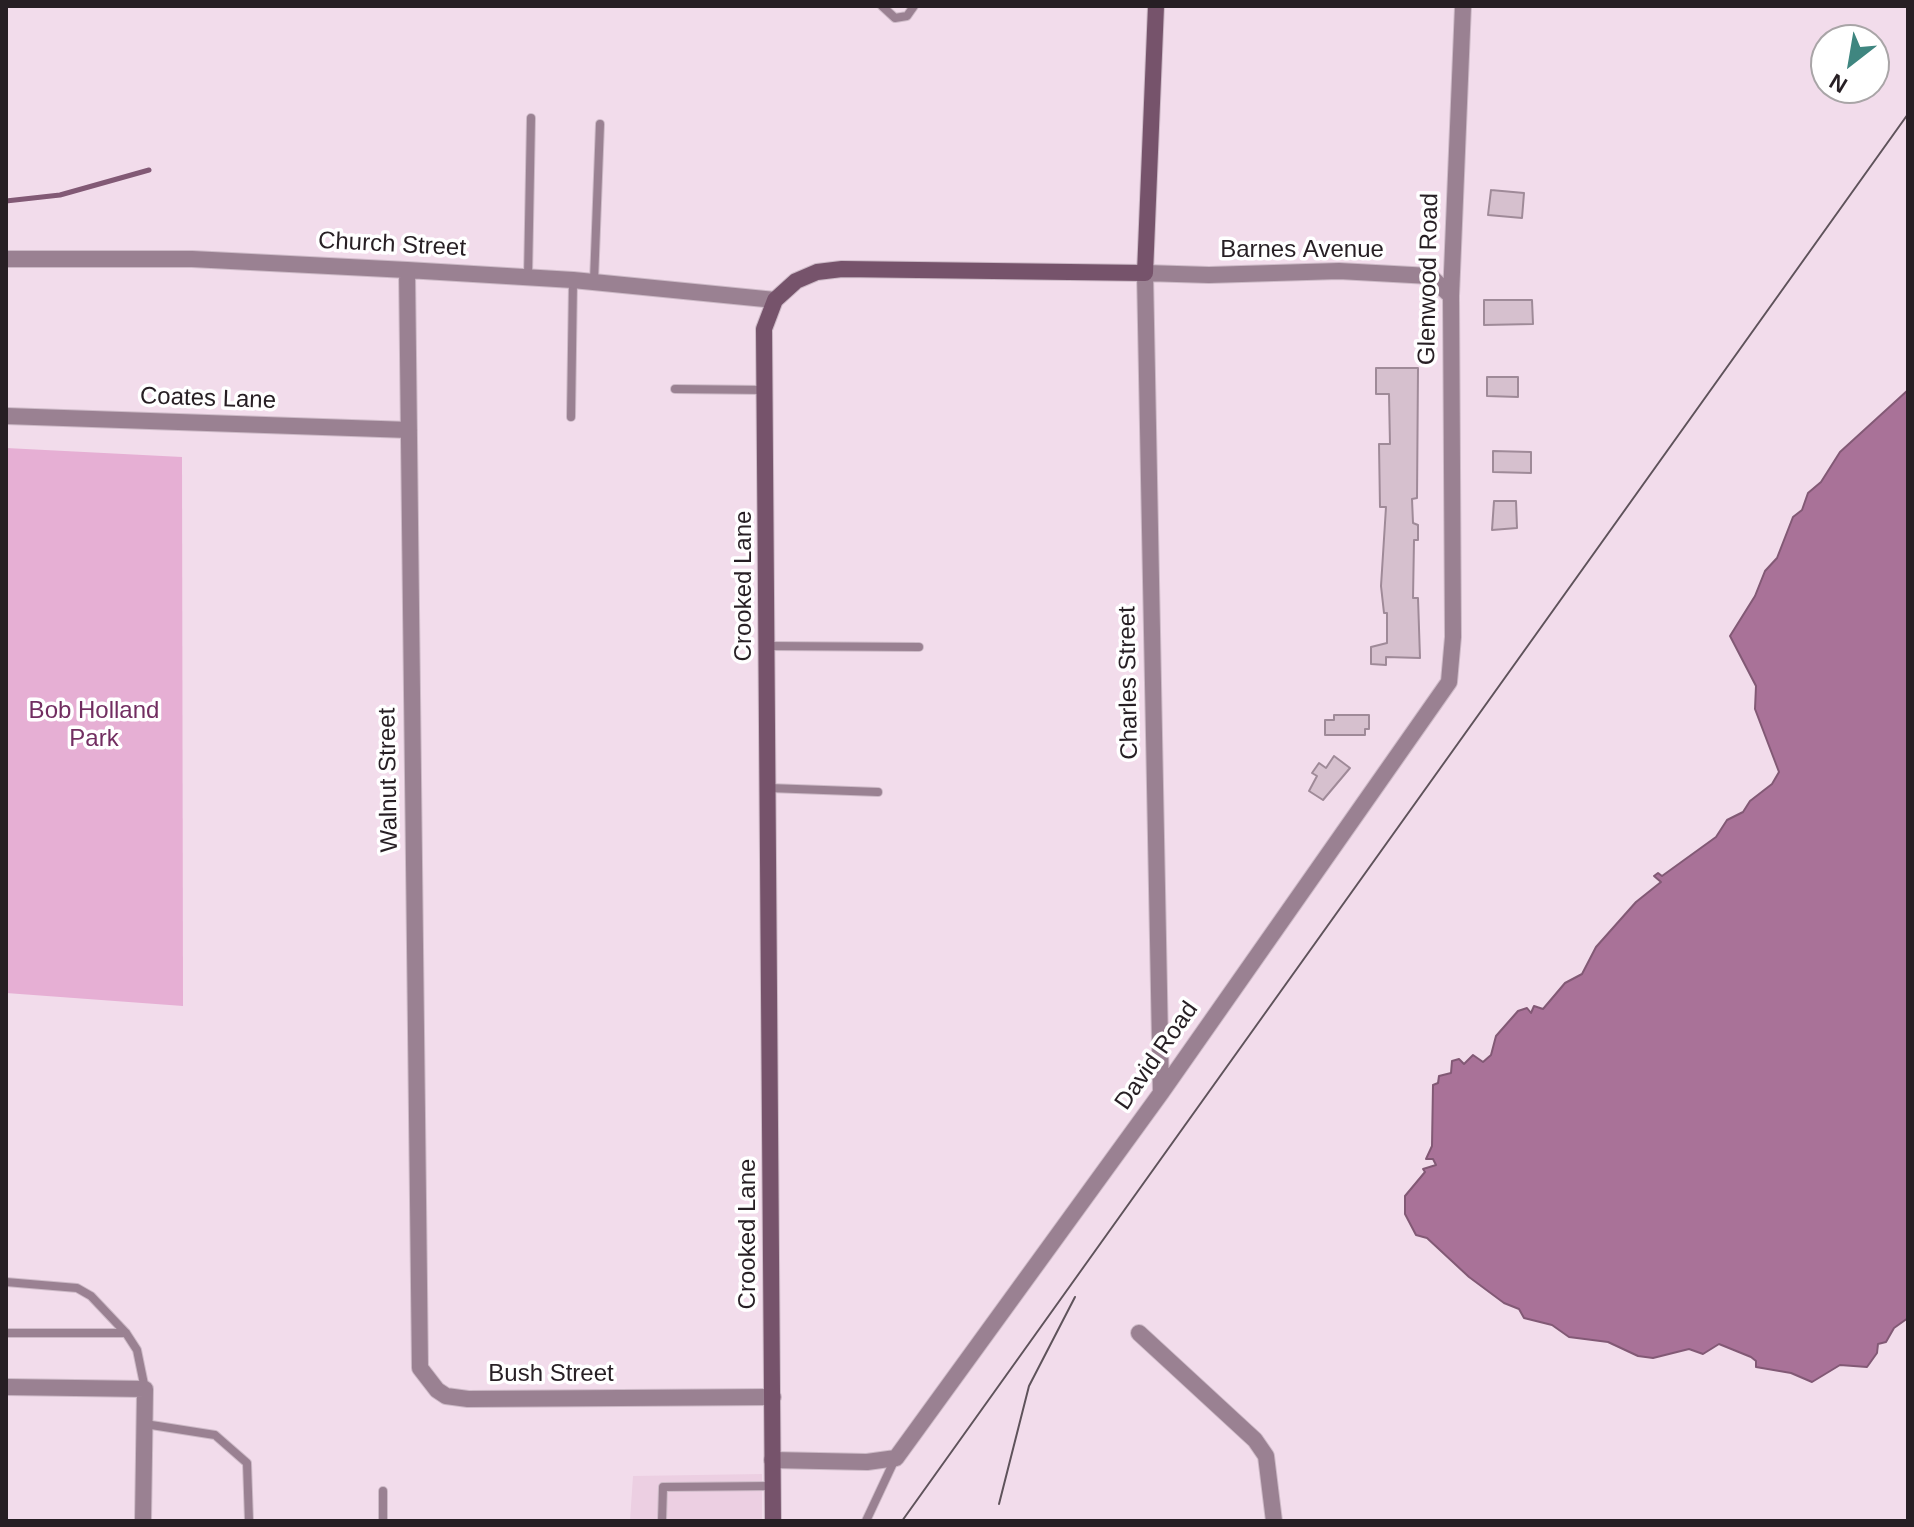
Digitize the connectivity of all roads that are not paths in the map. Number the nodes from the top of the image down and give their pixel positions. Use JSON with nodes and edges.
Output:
{"nodes":[{"id":1,"x":882,"y":6,"type":"edge"},
{"id":2,"x":914,"y":6,"type":"edge"},
{"id":3,"x":1156,"y":6,"type":"edge"},
{"id":4,"x":1463,"y":6,"type":"edge"},
{"id":5,"x":531,"y":118,"type":"dead end"},
{"id":6,"x":600,"y":124,"type":"dead end"},
{"id":7,"x":6,"y":259,"type":"edge"},
{"id":8,"x":407,"y":270,"type":"junction"},
{"id":9,"x":1145,"y":273,"type":"junction"},
{"id":10,"x":528,"y":278,"type":"junction"},
{"id":11,"x":573,"y":280,"type":"junction"},
{"id":12,"x":594,"y":282,"type":"junction"},
{"id":13,"x":1451,"y":296,"type":"junction"},
{"id":14,"x":775,"y":300,"type":"junction"},
{"id":15,"x":675,"y":389,"type":"dead end"},
{"id":16,"x":766,"y":390,"type":"junction"},
{"id":17,"x":6,"y":416,"type":"edge"},
{"id":18,"x":571,"y":417,"type":"dead end"},
{"id":19,"x":409,"y":430,"type":"junction"},
{"id":20,"x":1451,"y":553,"type":"joint"},
{"id":21,"x":768,"y":646,"type":"junction"},
{"id":22,"x":919,"y":647,"type":"dead end"},
{"id":23,"x":769,"y":788,"type":"junction"},
{"id":24,"x":878,"y":792,"type":"dead end"},
{"id":25,"x":1161,"y":1093,"type":"junction"},
{"id":26,"x":6,"y":1282,"type":"edge"},
{"id":27,"x":421,"y":1290,"type":"joint"},
{"id":28,"x":6,"y":1333,"type":"edge"},
{"id":29,"x":126,"y":1333,"type":"junction"},
{"id":30,"x":1139,"y":1333,"type":"dead end"},
{"id":31,"x":6,"y":1387,"type":"edge"},
{"id":32,"x":145,"y":1389,"type":"junction"},
{"id":33,"x":773,"y":1397,"type":"junction"},
{"id":34,"x":145,"y":1424,"type":"junction"},
{"id":35,"x":896,"y":1458,"type":"junction"},
{"id":36,"x":772,"y":1460,"type":"junction"},
{"id":37,"x":773,"y":1486,"type":"junction"},
{"id":38,"x":383,"y":1491,"type":"dead end"},
{"id":39,"x":143,"y":1521,"type":"edge"},
{"id":40,"x":249,"y":1521,"type":"edge"},
{"id":41,"x":383,"y":1521,"type":"edge"},
{"id":42,"x":662,"y":1521,"type":"edge"},
{"id":43,"x":773,"y":1521,"type":"edge"},
{"id":44,"x":866,"y":1521,"type":"edge"},
{"id":45,"x":1274,"y":1521,"type":"edge"}],
"edges":[{"from":1,"to":2,"type":"lane"},
{"from":3,"to":9,"type":"street"},
{"from":4,"to":13,"type":"street","name":"Glenwood Road"},
{"from":5,"to":10,"type":"lane"},
{"from":6,"to":12,"type":"lane"},
{"from":7,"to":8,"type":"street","name":"Church Street"},
{"from":8,"to":10,"type":"street","name":"Church Street"},
{"from":8,"to":19,"type":"street","name":"Walnut Street"},
{"from":9,"to":13,"type":"street","name":"Barnes Avenue"},
{"from":9,"to":14,"type":"street"},
{"from":9,"to":25,"type":"street","name":"Charles Street"},
{"from":10,"to":11,"type":"street","name":"Church Street"},
{"from":11,"to":12,"type":"street","name":"Church Street"},
{"from":11,"to":18,"type":"lane"},
{"from":12,"to":14,"type":"street","name":"Church Street"},
{"from":13,"to":20,"type":"street","name":"Glenwood Road"},
{"from":14,"to":16,"type":"street","name":"Crooked Lane"},
{"from":15,"to":16,"type":"lane"},
{"from":16,"to":21,"type":"street","name":"Crooked Lane"},
{"from":17,"to":19,"type":"street","name":"Coates Lane"},
{"from":19,"to":27,"type":"street","name":"Walnut Street"},
{"from":20,"to":25,"type":"street","name":"David Road"},
{"from":21,"to":22,"type":"lane"},
{"from":21,"to":23,"type":"street","name":"Crooked Lane"},
{"from":23,"to":24,"type":"lane"},
{"from":23,"to":33,"type":"street","name":"Crooked Lane"},
{"from":25,"to":35,"type":"street","name":"David Road"},
{"from":26,"to":29,"type":"lane"},
{"from":27,"to":33,"type":"street","name":"Bush Street"},
{"from":28,"to":29,"type":"lane"},
{"from":29,"to":32,"type":"lane"},
{"from":30,"to":45,"type":"street"},
{"from":31,"to":32,"type":"street"},
{"from":32,"to":34,"type":"street"},
{"from":33,"to":36,"type":"street","name":"Crooked Lane"},
{"from":34,"to":39,"type":"street"},
{"from":34,"to":40,"type":"lane"},
{"from":35,"to":36,"type":"street"},
{"from":35,"to":44,"type":"lane"},
{"from":36,"to":37,"type":"street","name":"Crooked Lane"},
{"from":37,"to":42,"type":"lane"},
{"from":37,"to":43,"type":"street","name":"Crooked Lane"},
{"from":38,"to":41,"type":"lane"}]}
